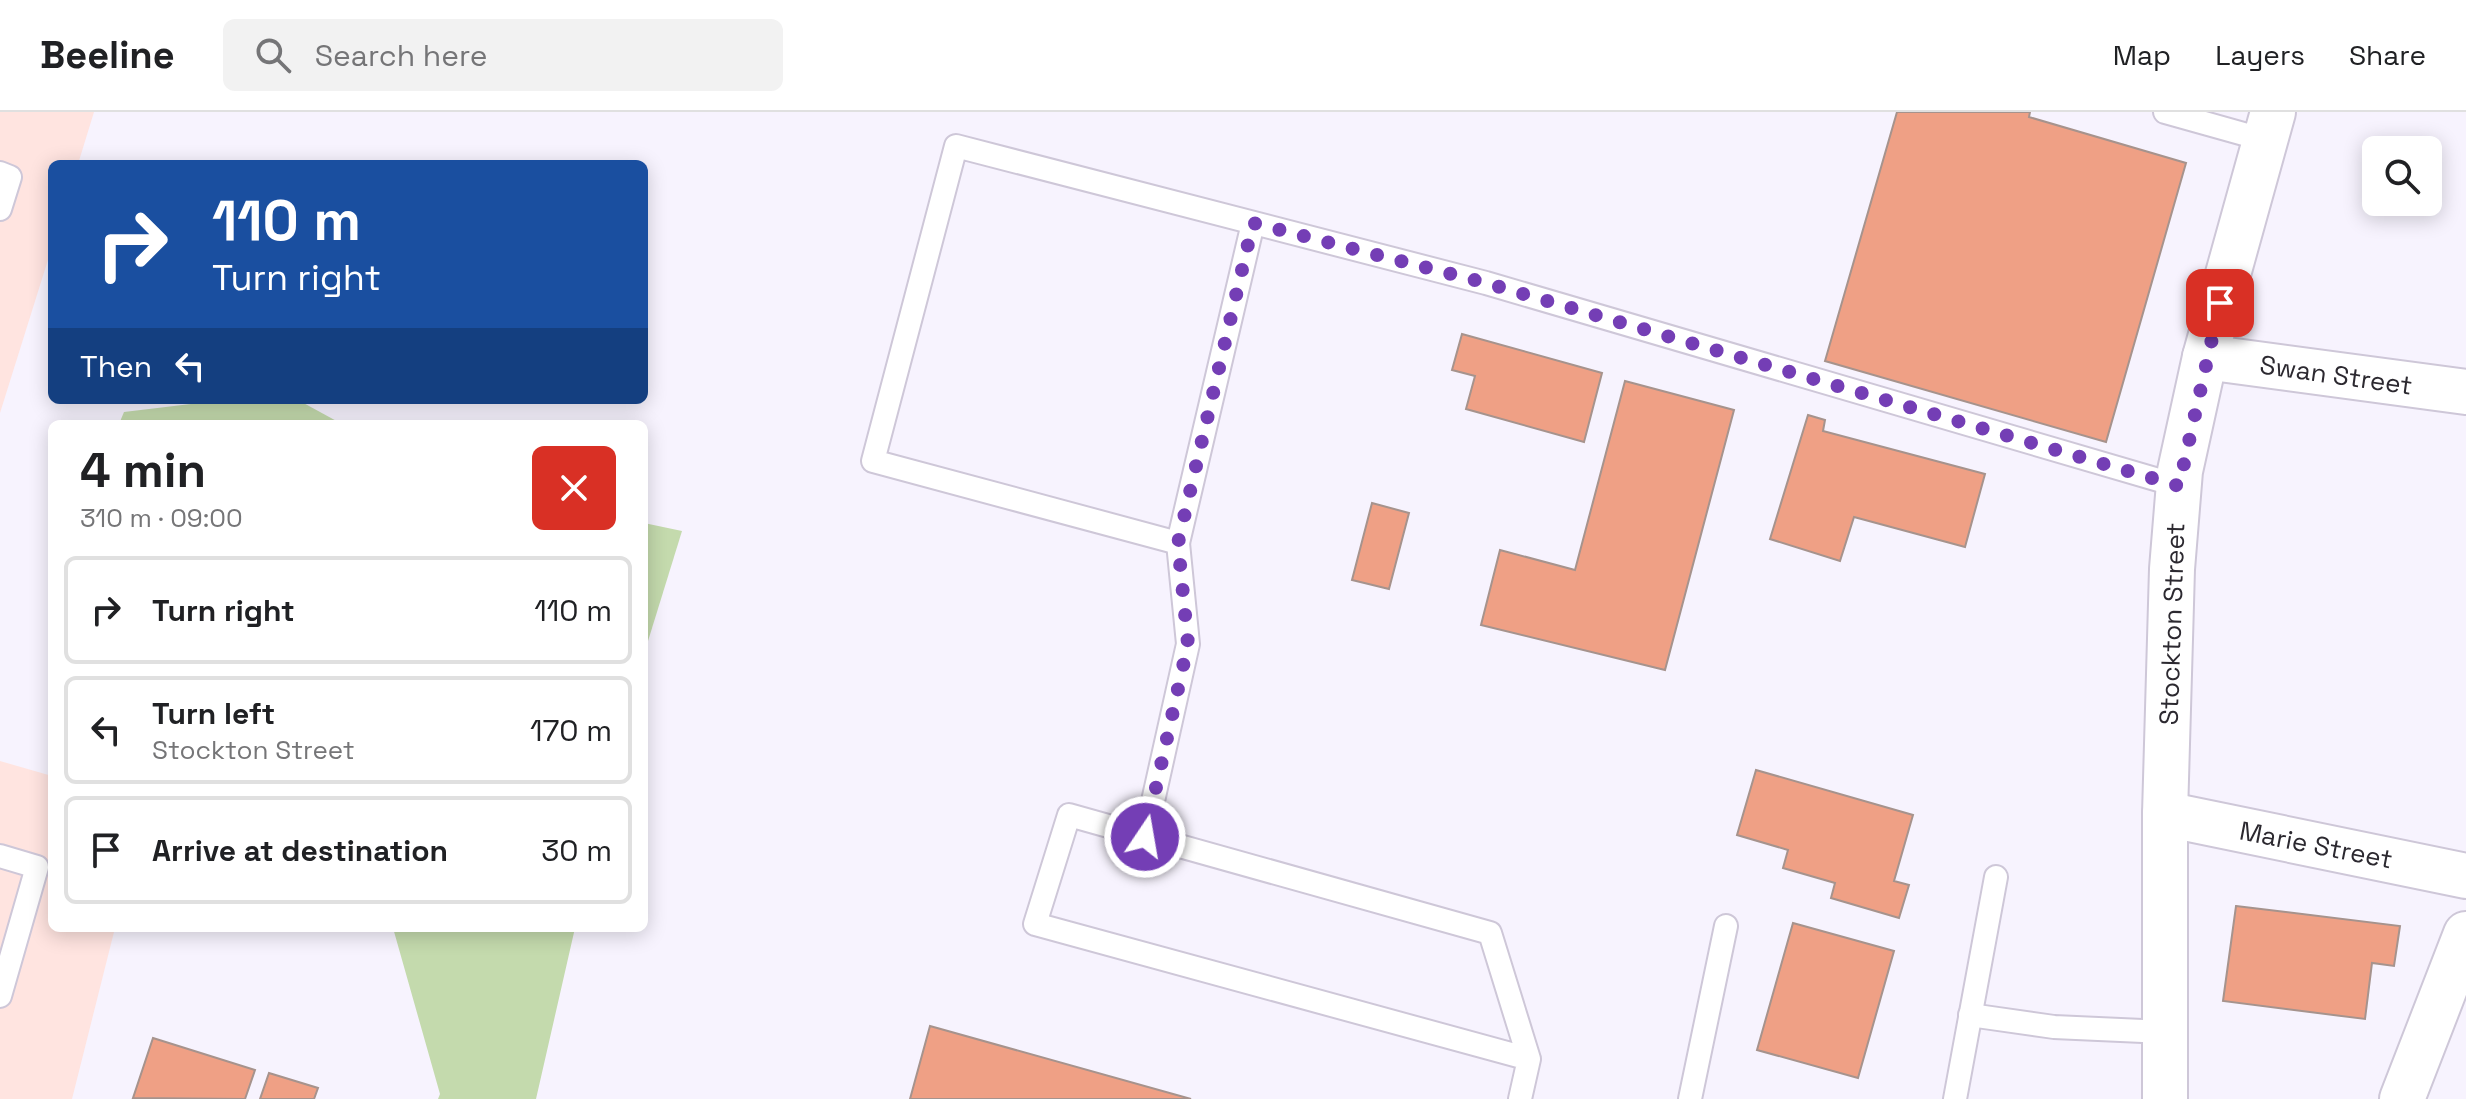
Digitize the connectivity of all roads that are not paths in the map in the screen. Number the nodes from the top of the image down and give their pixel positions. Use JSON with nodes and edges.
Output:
{"nodes":[{"id":1,"x":2165,"y":112,"type":"edge"},
{"id":2,"x":2269,"y":126,"type":"edge"},
{"id":3,"x":0,"y":173,"type":"edge"},
{"id":4,"x":0,"y":209,"type":"edge"},
{"id":5,"x":1253,"y":223,"type":"junction"},
{"id":6,"x":2205,"y":357,"type":"junction"},
{"id":7,"x":2466,"y":392,"type":"edge"},
{"id":8,"x":2179,"y":486,"type":"junction"},
{"id":9,"x":1178,"y":543,"type":"junction"},
{"id":10,"x":2165,"y":814,"type":"junction"},
{"id":11,"x":1145,"y":837,"type":"junction"},
{"id":12,"x":0,"y":856,"type":"edge"},
{"id":13,"x":2466,"y":876,"type":"edge"},
{"id":14,"x":1996,"y":877,"type":"dead end"},
{"id":15,"x":1726,"y":926,"type":"dead end"},
{"id":16,"x":2466,"y":934,"type":"edge"},
{"id":17,"x":0,"y":996,"type":"edge"},
{"id":18,"x":1970,"y":1015,"type":"junction"},
{"id":19,"x":2165,"y":1032,"type":"junction"},
{"id":20,"x":1529,"y":1059,"type":"junction"},
{"id":21,"x":1520,"y":1099,"type":"edge"},
{"id":22,"x":1690,"y":1099,"type":"edge"},
{"id":23,"x":1955,"y":1099,"type":"edge"},
{"id":24,"x":2165,"y":1099,"type":"edge"},
{"id":25,"x":2402,"y":1099,"type":"edge"}],
"edges":[{"from":1,"to":2,"type":"lane"},
{"from":2,"to":6,"type":"main road","name":"Stockton Street"},
{"from":3,"to":4,"type":"lane"},
{"from":5,"to":8,"type":"lane"},
{"from":5,"to":9,"type":"lane"},
{"from":5,"to":9,"type":"lane"},
{"from":6,"to":7,"type":"main road","name":"Swan Street"},
{"from":6,"to":8,"type":"main road","name":"Stockton Street"},
{"from":8,"to":10,"type":"main road","name":"Stockton Street"},
{"from":9,"to":11,"type":"lane"},
{"from":10,"to":13,"type":"main road","name":"Marie Street"},
{"from":10,"to":19,"type":"main road","name":"Stockton Street"},
{"from":11,"to":20,"type":"lane"},
{"from":11,"to":20,"type":"lane"},
{"from":12,"to":17,"type":"lane"},
{"from":14,"to":18,"type":"lane"},
{"from":15,"to":22,"type":"lane"},
{"from":16,"to":25,"type":"main road"},
{"from":18,"to":19,"type":"lane"},
{"from":18,"to":23,"type":"lane"},
{"from":19,"to":24,"type":"main road","name":"Stockton Street"},
{"from":20,"to":21,"type":"lane"}]}
